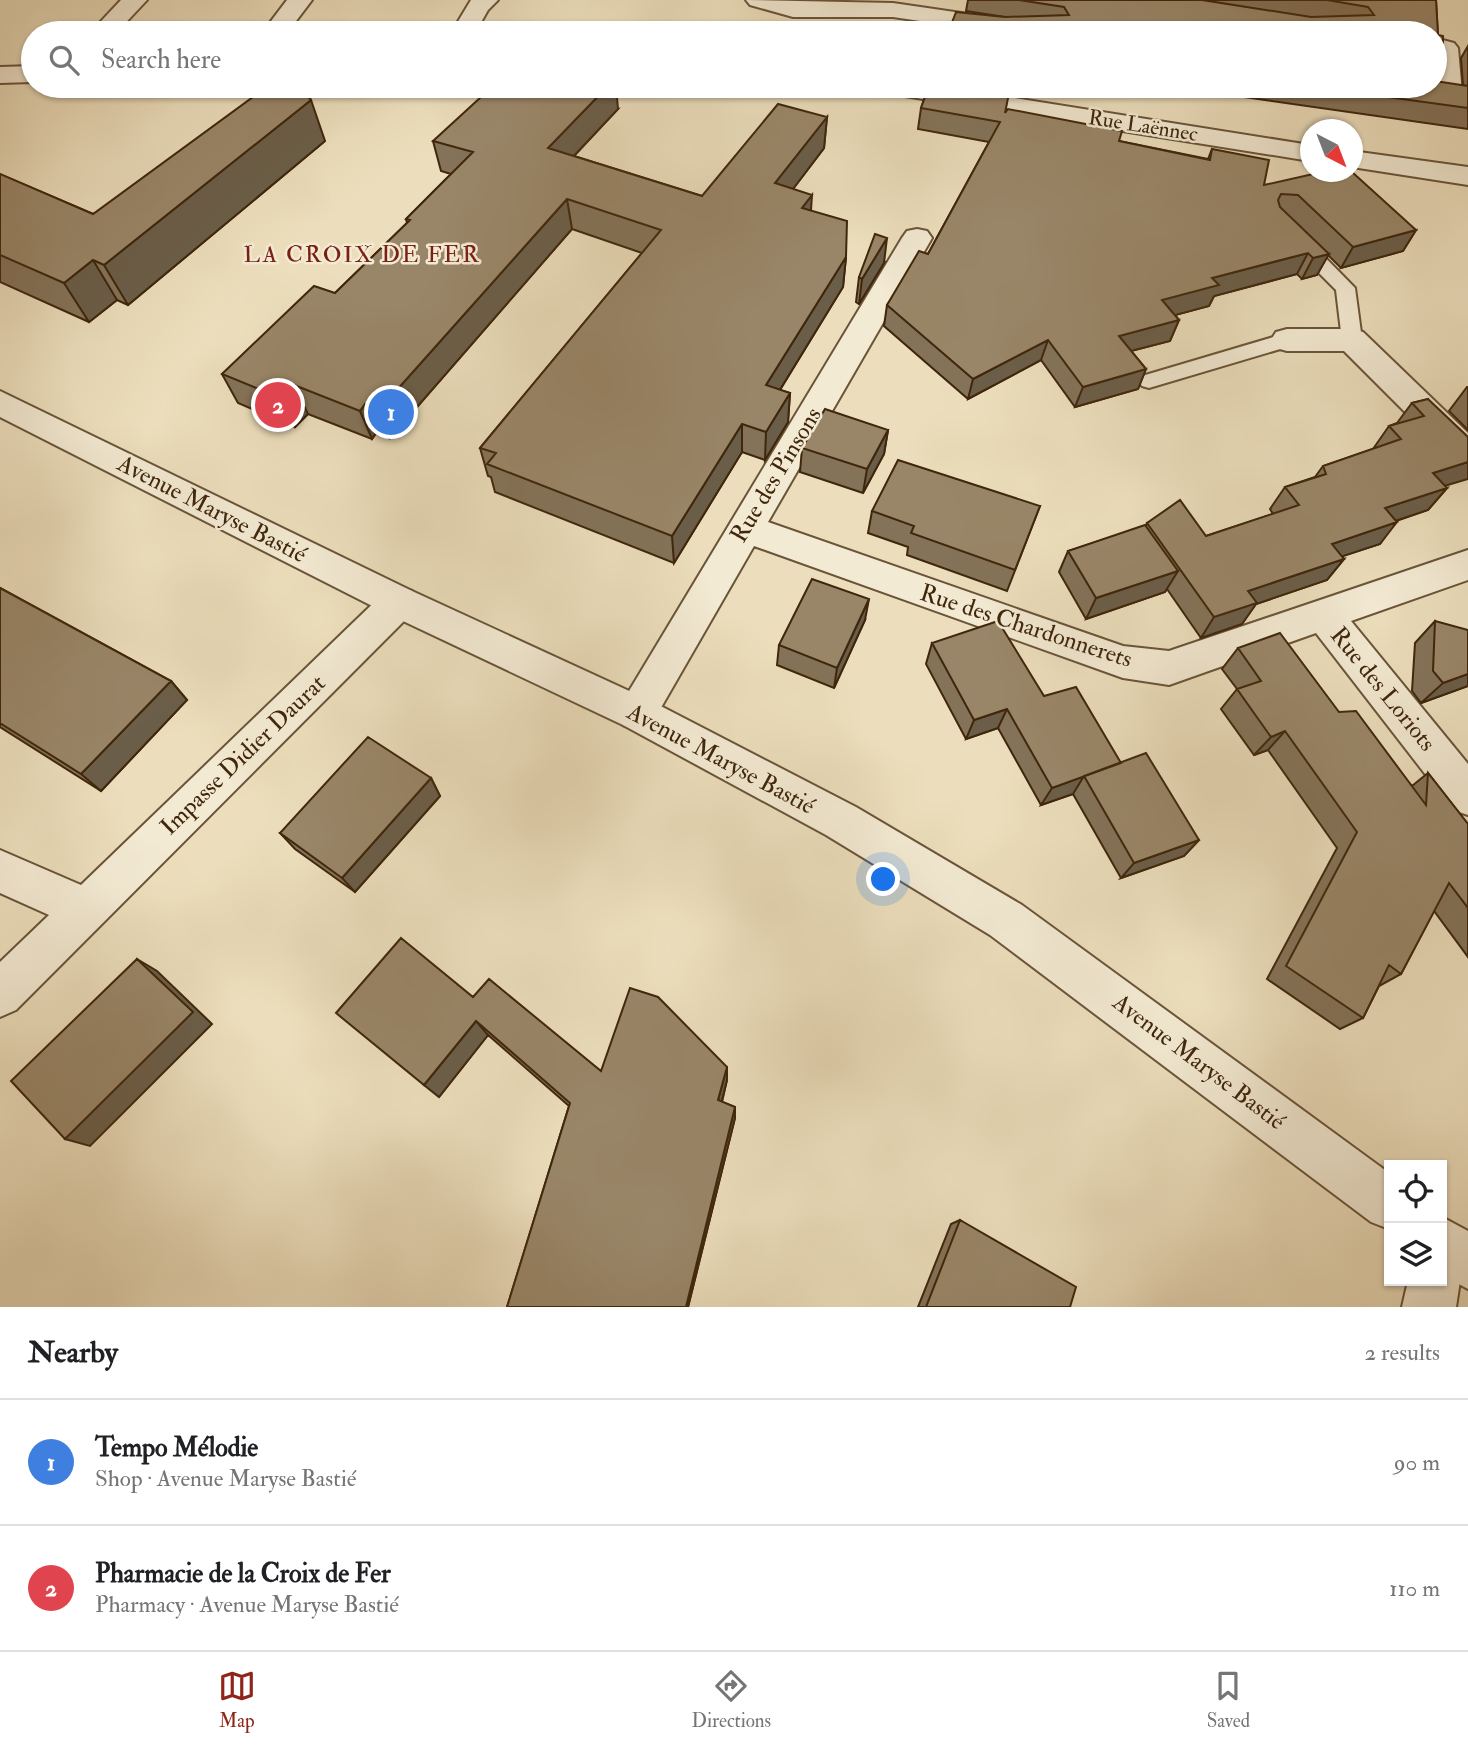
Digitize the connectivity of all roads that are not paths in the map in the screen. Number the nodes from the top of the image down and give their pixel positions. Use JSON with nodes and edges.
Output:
{"nodes":[{"id":1,"x":135,"y":0,"type":"edge"},
{"id":2,"x":300,"y":0,"type":"edge"},
{"id":3,"x":486,"y":0,"type":"edge"},
{"id":4,"x":758,"y":0,"type":"edge"},
{"id":5,"x":114,"y":21,"type":"edge"},
{"id":6,"x":283,"y":21,"type":"edge"},
{"id":7,"x":470,"y":21,"type":"edge"},
{"id":8,"x":968,"y":21,"type":"edge"},
{"id":9,"x":1449,"y":48,"type":"edge"},
{"id":10,"x":21,"y":74,"type":"edge"},
{"id":11,"x":0,"y":75,"type":"edge"},
{"id":12,"x":1448,"y":93,"type":"edge"},
{"id":13,"x":967,"y":98,"type":"edge"},
{"id":14,"x":1300,"y":151,"type":"edge"},
{"id":15,"x":1363,"y":160,"type":"edge"},
{"id":16,"x":1468,"y":176,"type":"edge"},
{"id":17,"x":1288,"y":231,"type":"edge"},
{"id":18,"x":917,"y":238,"type":"dead end"},
{"id":19,"x":1287,"y":340,"type":"joint"},
{"id":20,"x":1352,"y":340,"type":"junction"},
{"id":21,"x":1149,"y":381,"type":"edge"},
{"id":22,"x":0,"y":403,"type":"edge"},
{"id":23,"x":1468,"y":454,"type":"edge"},
{"id":24,"x":744,"y":528,"type":"junction"},
{"id":25,"x":1468,"y":565,"type":"edge"},
{"id":26,"x":399,"y":602,"type":"junction"},
{"id":27,"x":1324,"y":615,"type":"junction"},
{"id":28,"x":636,"y":713,"type":"junction"},
{"id":29,"x":1468,"y":796,"type":"edge"},
{"id":30,"x":0,"y":871,"type":"edge"},
{"id":31,"x":86,"y":909,"type":"junction"},
{"id":32,"x":0,"y":994,"type":"edge"},
{"id":33,"x":1384,"y":1200,"type":"edge"},
{"id":34,"x":1447,"y":1247,"type":"edge"},
{"id":35,"x":1468,"y":1264,"type":"edge"},
{"id":36,"x":1433,"y":1286,"type":"edge"},
{"id":37,"x":1429,"y":1307,"type":"edge"}],
"edges":[{"from":1,"to":5,"type":"street"},
{"from":2,"to":6,"type":"street"},
{"from":3,"to":7,"type":"street"},
{"from":4,"to":8,"type":"street"},
{"from":9,"to":12,"type":"street"},
{"from":10,"to":11,"type":"street"},
{"from":13,"to":14,"type":"street","name":"Rue Laënnec"},
{"from":15,"to":16,"type":"street"},
{"from":17,"to":20,"type":"lane"},
{"from":18,"to":24,"type":"street","name":"Rue des Pinsons"},
{"from":19,"to":20,"type":"street"},
{"from":19,"to":21,"type":"lane"},
{"from":20,"to":23,"type":"street"},
{"from":22,"to":26,"type":"street","name":"Avenue Maryse Bastié"},
{"from":24,"to":27,"type":"street","name":"Rue des Chardonnerets"},
{"from":24,"to":28,"type":"street","name":"Rue des Pinsons"},
{"from":25,"to":27,"type":"street","name":"Rue des Chardonnerets"},
{"from":26,"to":28,"type":"street","name":"Avenue Maryse Bastié"},
{"from":26,"to":31,"type":"street","name":"Impasse Didier Daurat"},
{"from":27,"to":29,"type":"street","name":"Rue des Loriots"},
{"from":28,"to":33,"type":"street","name":"Avenue Maryse Bastié"},
{"from":30,"to":31,"type":"street"},
{"from":31,"to":32,"type":"street","name":"Impasse Didier Daurat"},
{"from":34,"to":35,"type":"street"},
{"from":36,"to":37,"type":"street"}]}
